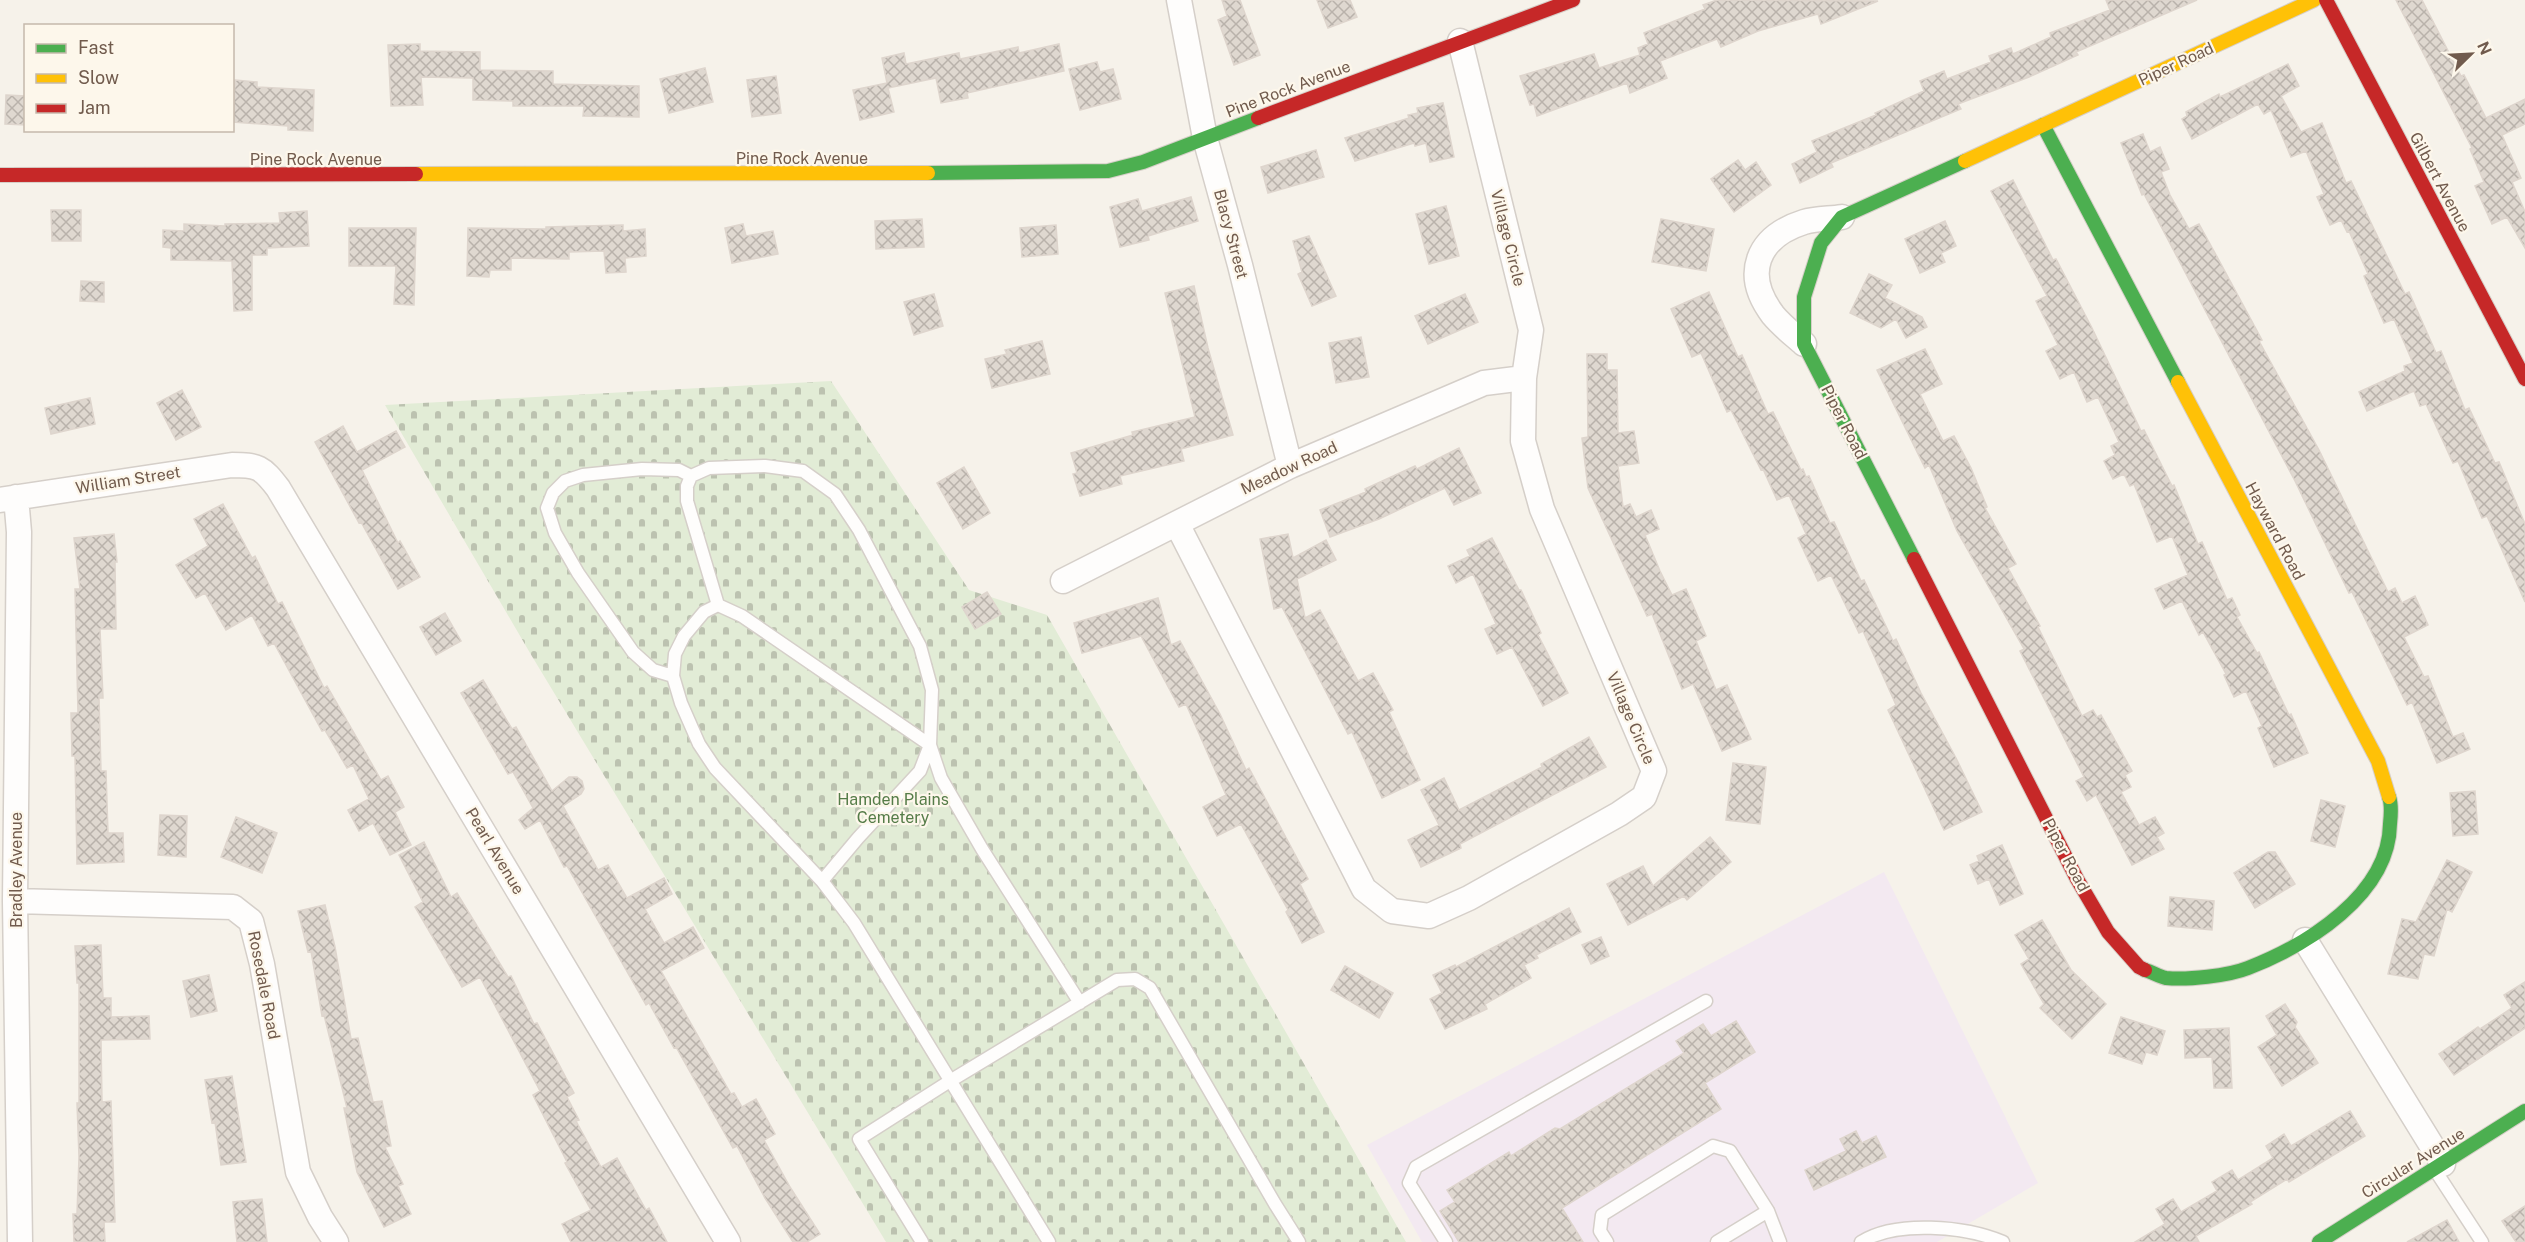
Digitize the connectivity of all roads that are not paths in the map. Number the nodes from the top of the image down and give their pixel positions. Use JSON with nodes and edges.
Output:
{"nodes":[{"id":1,"x":1179,"y":0,"type":"edge"},
{"id":2,"x":1573,"y":0,"type":"edge"},
{"id":3,"x":2314,"y":0,"type":"edge"},
{"id":4,"x":2326,"y":0,"type":"edge"},
{"id":5,"x":1460,"y":41,"type":"junction"},
{"id":6,"x":2043,"y":125,"type":"junction"},
{"id":7,"x":1205,"y":138,"type":"junction"},
{"id":8,"x":0,"y":175,"type":"edge"},
{"id":9,"x":1842,"y":218,"type":"junction"},
{"id":10,"x":1804,"y":344,"type":"junction"},
{"id":11,"x":1524,"y":378,"type":"junction"},
{"id":12,"x":2525,"y":379,"type":"edge"},
{"id":13,"x":256,"y":465,"type":"joint"},
{"id":14,"x":1290,"y":466,"type":"junction"},
{"id":15,"x":691,"y":476,"type":"junction"},
{"id":16,"x":8,"y":499,"type":"edge"},
{"id":17,"x":1178,"y":524,"type":"junction"},
{"id":18,"x":1063,"y":581,"type":"dead end"},
{"id":19,"x":718,"y":605,"type":"junction"},
{"id":20,"x":673,"y":676,"type":"junction"},
{"id":21,"x":930,"y":746,"type":"junction"},
{"id":22,"x":822,"y":881,"type":"junction"},
{"id":23,"x":15,"y":902,"type":"junction"},
{"id":24,"x":2305,"y":940,"type":"junction"},
{"id":25,"x":1706,"y":1001,"type":"dead end"},
{"id":26,"x":1080,"y":1003,"type":"junction"},
{"id":27,"x":950,"y":1081,"type":"junction"},
{"id":28,"x":2525,"y":1111,"type":"edge"},
{"id":29,"x":2439,"y":1167,"type":"junction"},
{"id":30,"x":1768,"y":1211,"type":"junction"},
{"id":31,"x":20,"y":1242,"type":"edge"},
{"id":32,"x":336,"y":1242,"type":"edge"},
{"id":33,"x":728,"y":1242,"type":"edge"},
{"id":34,"x":922,"y":1242,"type":"edge"},
{"id":35,"x":1049,"y":1242,"type":"edge"},
{"id":36,"x":1299,"y":1242,"type":"edge"},
{"id":37,"x":1446,"y":1242,"type":"edge"},
{"id":38,"x":1607,"y":1242,"type":"edge"},
{"id":39,"x":1717,"y":1242,"type":"edge"},
{"id":40,"x":1780,"y":1242,"type":"edge"},
{"id":41,"x":1861,"y":1242,"type":"edge"},
{"id":42,"x":2002,"y":1242,"type":"edge"},
{"id":43,"x":2319,"y":1242,"type":"edge"},
{"id":44,"x":2482,"y":1242,"type":"edge"}],
"edges":[{"from":1,"to":7,"type":"street","name":"Blacy Street"},
{"from":2,"to":5,"type":"street","name":"Pine Rock Avenue"},
{"from":3,"to":6,"type":"street","name":"Piper Road"},
{"from":4,"to":12,"type":"street","name":"Gilbert Avenue"},
{"from":5,"to":7,"type":"street","name":"Pine Rock Avenue"},
{"from":5,"to":11,"type":"street","name":"Village Circle"},
{"from":6,"to":9,"type":"street","name":"Piper Road"},
{"from":6,"to":24,"type":"street","name":"Hayward Road"},
{"from":7,"to":8,"type":"street","name":"Pine Rock Avenue"},
{"from":7,"to":14,"type":"street","name":"Blacy Street"},
{"from":9,"to":10,"type":"street","name":"Piper Road"},
{"from":9,"to":10,"type":"street","name":"Piper Road"},
{"from":10,"to":24,"type":"street","name":"Piper Road"},
{"from":11,"to":14,"type":"street","name":"Meadow Road"},
{"from":11,"to":17,"type":"street","name":"Village Circle"},
{"from":13,"to":16,"type":"street","name":"William Street"},
{"from":13,"to":33,"type":"street","name":"Pearl Avenue"},
{"from":14,"to":17,"type":"street","name":"Meadow Road"},
{"from":15,"to":19,"type":"lane"},
{"from":15,"to":20,"type":"lane"},
{"from":15,"to":21,"type":"lane"},
{"from":16,"to":23,"type":"street","name":"Bradley Avenue"},
{"from":17,"to":18,"type":"street","name":"Meadow Road"},
{"from":19,"to":20,"type":"lane"},
{"from":19,"to":21,"type":"lane"},
{"from":20,"to":22,"type":"lane"},
{"from":21,"to":22,"type":"lane"},
{"from":21,"to":26,"type":"lane"},
{"from":22,"to":27,"type":"lane"},
{"from":23,"to":31,"type":"street","name":"Bradley Avenue"},
{"from":23,"to":32,"type":"street","name":"Rosedale Road"},
{"from":24,"to":29,"type":"street"},
{"from":25,"to":37,"type":"lane"},
{"from":26,"to":27,"type":"lane"},
{"from":26,"to":36,"type":"lane"},
{"from":27,"to":34,"type":"lane"},
{"from":27,"to":35,"type":"lane"},
{"from":28,"to":29,"type":"street","name":"Circular Avenue"},
{"from":29,"to":43,"type":"street","name":"Circular Avenue"},
{"from":29,"to":44,"type":"lane"},
{"from":30,"to":38,"type":"lane"},
{"from":30,"to":39,"type":"lane"},
{"from":30,"to":40,"type":"lane"},
{"from":41,"to":42,"type":"lane"}]}
